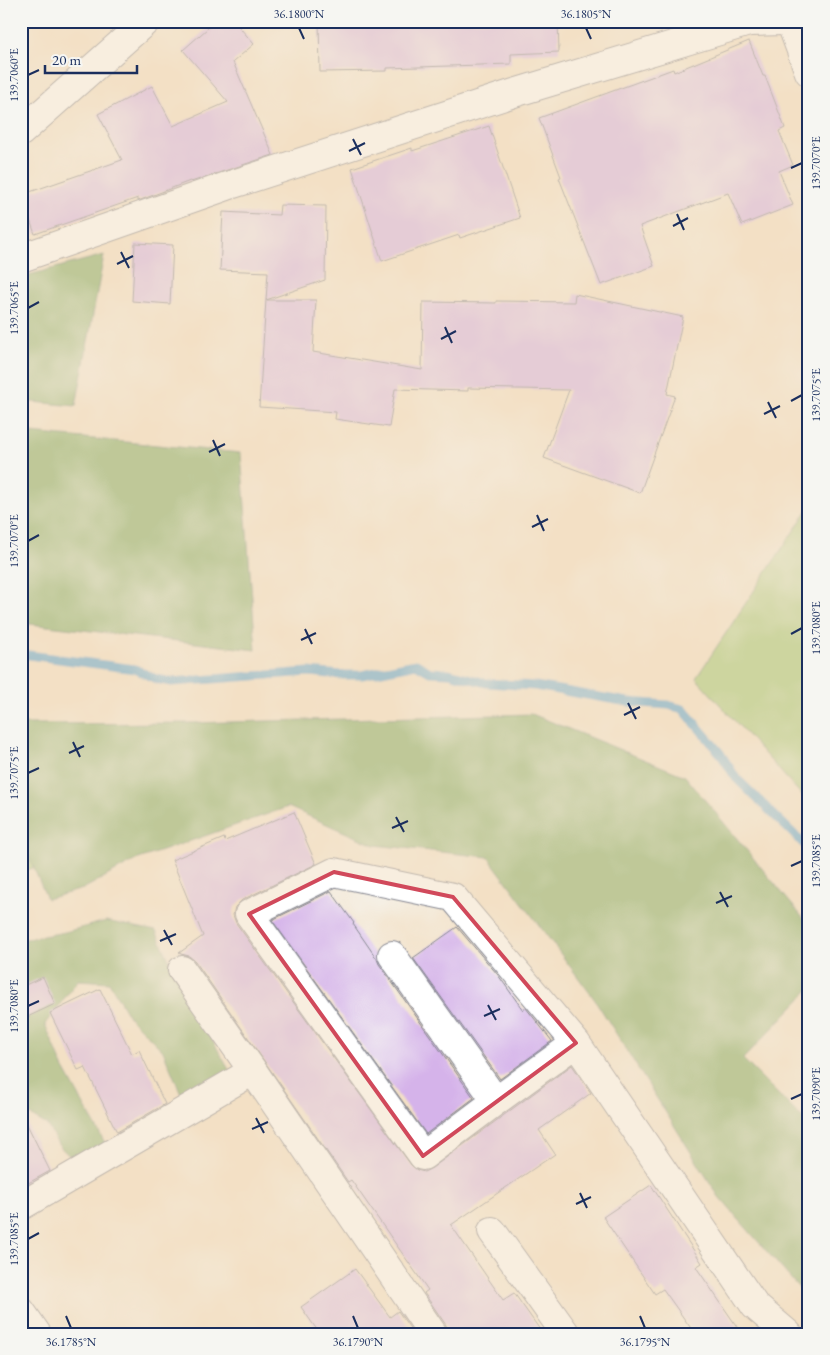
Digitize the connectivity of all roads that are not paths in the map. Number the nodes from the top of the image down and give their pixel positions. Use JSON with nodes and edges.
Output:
{"nodes":[{"id":1,"x":146,"y":21,"type":"edge"},
{"id":2,"x":785,"y":21,"type":"edge"},
{"id":3,"x":790,"y":21,"type":"edge"},
{"id":4,"x":809,"y":72,"type":"edge"},
{"id":5,"x":21,"y":132,"type":"edge"},
{"id":6,"x":21,"y":258,"type":"edge"},
{"id":7,"x":392,"y":955,"type":"dead end"},
{"id":8,"x":182,"y":970,"type":"dead end"},
{"id":9,"x":576,"y":1043,"type":"junction"},
{"id":10,"x":253,"y":1071,"type":"junction"},
{"id":11,"x":496,"y":1101,"type":"junction"},
{"id":12,"x":21,"y":1206,"type":"edge"},
{"id":13,"x":492,"y":1231,"type":"dead end"},
{"id":14,"x":21,"y":1311,"type":"edge"},
{"id":15,"x":36,"y":1334,"type":"edge"},
{"id":16,"x":433,"y":1334,"type":"edge"},
{"id":17,"x":566,"y":1334,"type":"edge"},
{"id":18,"x":788,"y":1334,"type":"edge"}],
"edges":[{"from":1,"to":5,"type":"main road"},
{"from":2,"to":6,"type":"main road"},
{"from":3,"to":4,"type":"main road"},
{"from":7,"to":11,"type":"main road"},
{"from":8,"to":10,"type":"main road"},
{"from":9,"to":11,"type":"main road"},
{"from":9,"to":11,"type":"main road"},
{"from":9,"to":18,"type":"main road"},
{"from":10,"to":12,"type":"main road"},
{"from":10,"to":16,"type":"main road"},
{"from":13,"to":17,"type":"main road"},
{"from":14,"to":15,"type":"main road"}]}
